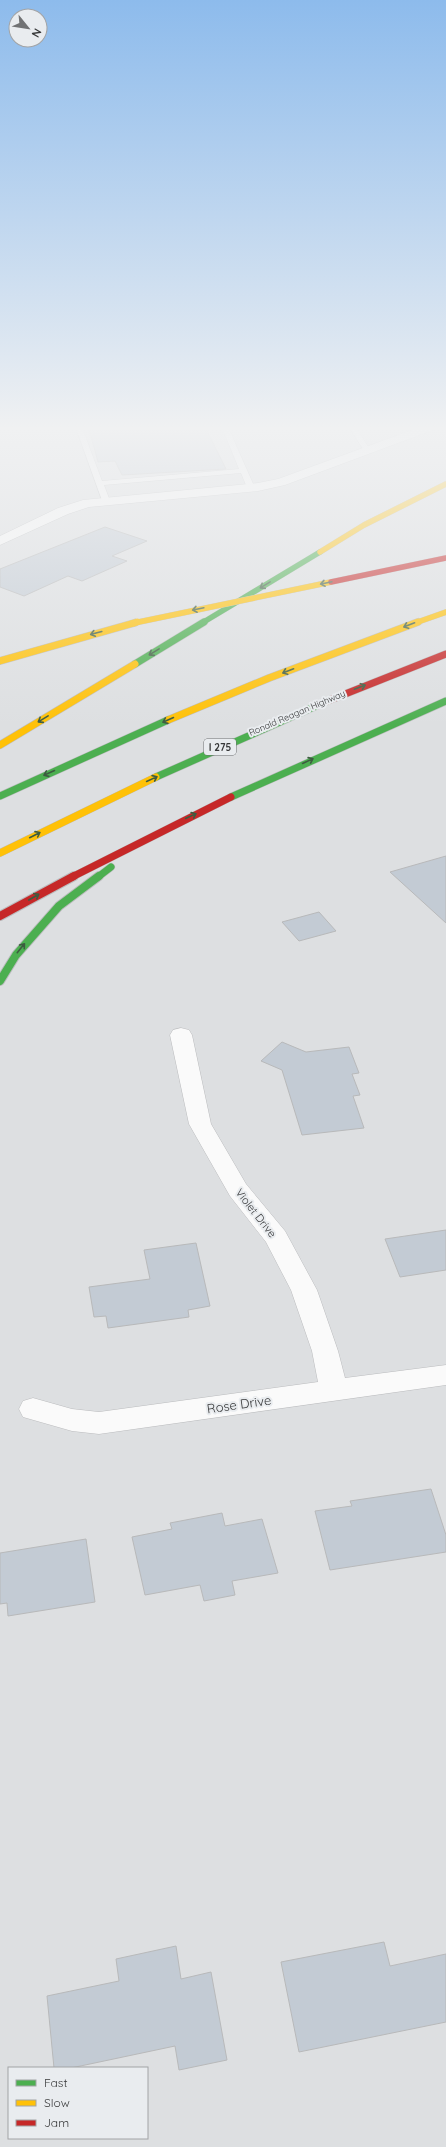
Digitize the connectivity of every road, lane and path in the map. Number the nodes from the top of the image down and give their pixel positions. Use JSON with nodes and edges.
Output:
{"nodes":[{"id":1,"x":33,"y":525,"type":"edge"},
{"id":2,"x":364,"y":525,"type":"edge"},
{"id":3,"x":0,"y":541,"type":"edge"},
{"id":4,"x":446,"y":558,"type":"edge"},
{"id":5,"x":446,"y":612,"type":"edge"},
{"id":6,"x":446,"y":654,"type":"edge"},
{"id":7,"x":0,"y":661,"type":"edge"},
{"id":8,"x":446,"y":701,"type":"edge"},
{"id":9,"x":446,"y":706,"type":"edge"},
{"id":10,"x":417,"y":713,"type":"junction"},
{"id":11,"x":0,"y":745,"type":"edge"},
{"id":12,"x":0,"y":796,"type":"edge"},
{"id":13,"x":155,"y":833,"type":"junction"},
{"id":14,"x":0,"y":853,"type":"edge"},
{"id":15,"x":0,"y":916,"type":"edge"},
{"id":16,"x":0,"y":981,"type":"edge"},
{"id":17,"x":180,"y":1035,"type":"dead end"},
{"id":18,"x":446,"y":1375,"type":"edge"},
{"id":19,"x":334,"y":1391,"type":"junction"},
{"id":20,"x":33,"y":1409,"type":"dead end"}],
"edges":[{"from":1,"to":3,"type":"street"},
{"from":2,"to":11,"type":"highway","one_way":true},
{"from":4,"to":7,"type":"highway","one_way":true,"bridge":true},
{"from":5,"to":12,"type":"highway","one_way":true},
{"from":14,"to":6,"type":"highway","name":"Ronald Reagan Highway","number":"I 275","one_way":true},
{"from":8,"to":10,"type":"highway"},
{"from":9,"to":10,"type":"highway"},
{"from":13,"to":10,"type":"highway","one_way":true},
{"from":15,"to":13,"type":"highway","one_way":true},
{"from":16,"to":13,"type":"highway","one_way":true},
{"from":17,"to":19,"type":"street","name":"Violet Drive"},
{"from":18,"to":19,"type":"street","name":"Rose Drive"},
{"from":19,"to":20,"type":"street","name":"Rose Drive"}]}
